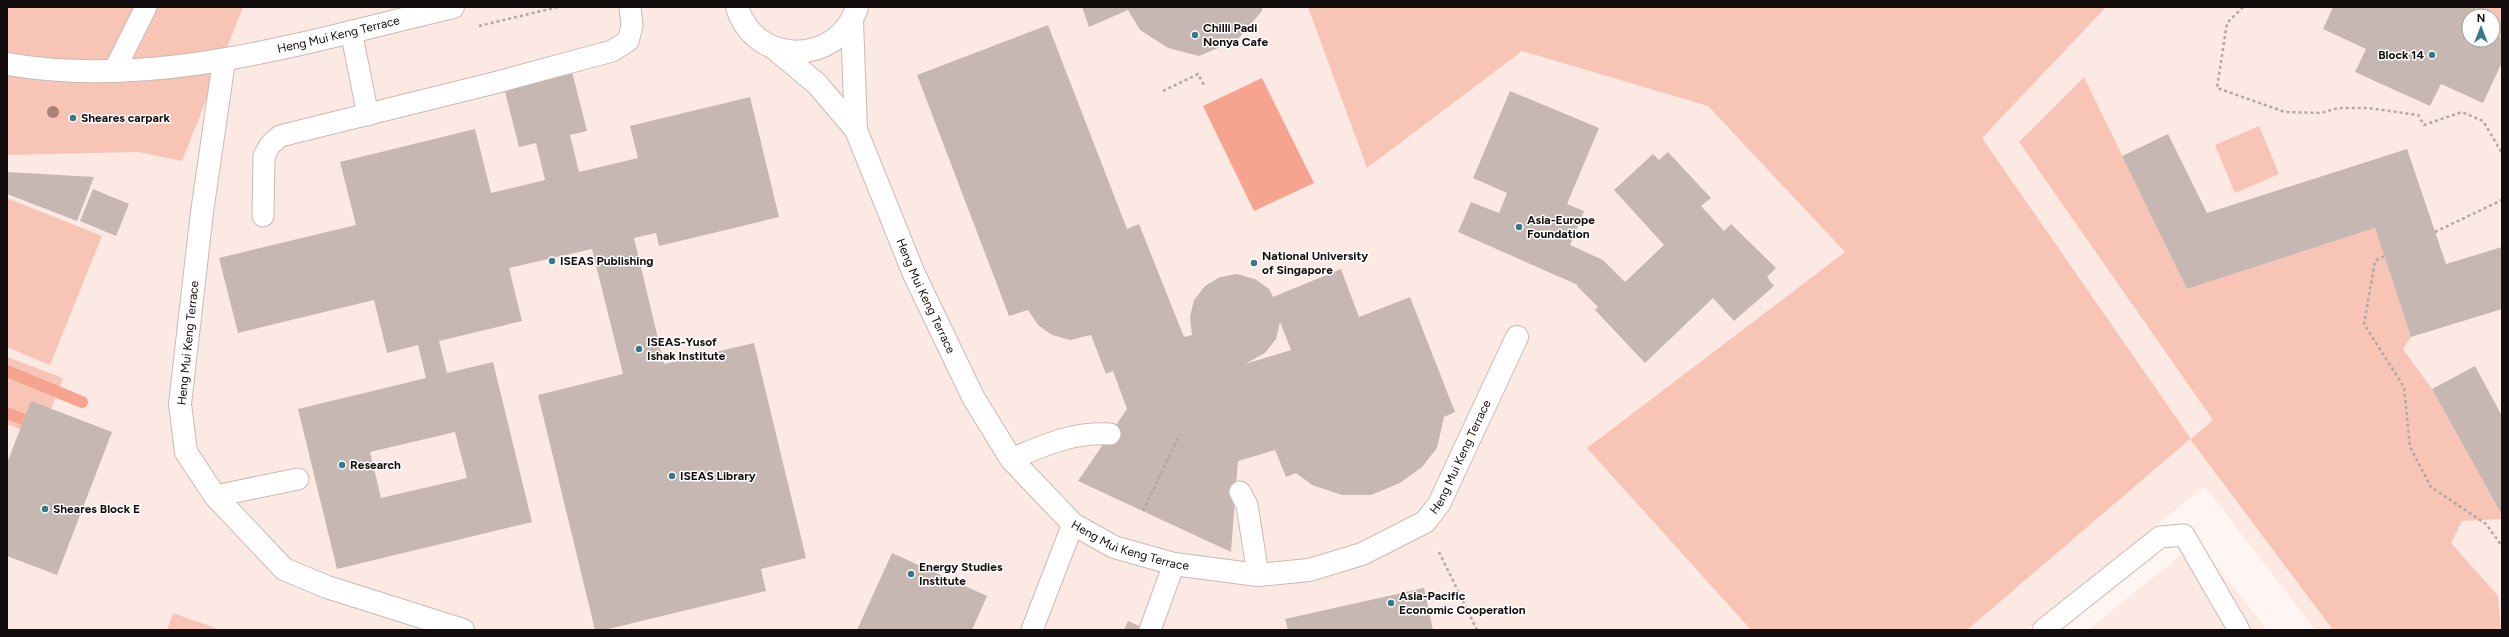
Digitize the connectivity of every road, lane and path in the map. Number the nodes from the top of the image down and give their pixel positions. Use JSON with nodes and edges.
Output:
{"nodes":[{"id":1,"x":146,"y":7,"type":"edge"},
{"id":2,"x":453,"y":7,"type":"edge"},
{"id":3,"x":630,"y":7,"type":"edge"},
{"id":4,"x":736,"y":7,"type":"edge"},
{"id":5,"x":2244,"y":7,"type":"edge"},
{"id":6,"x":855,"y":14,"type":"edge"},
{"id":7,"x":351,"y":31,"type":"junction"},
{"id":8,"x":775,"y":49,"type":"junction"},
{"id":9,"x":224,"y":61,"type":"junction"},
{"id":10,"x":7,"y":64,"type":"edge"},
{"id":11,"x":114,"y":71,"type":"junction"},
{"id":12,"x":1204,"y":85,"type":"dead end"},
{"id":13,"x":1163,"y":91,"type":"dead end"},
{"id":14,"x":368,"y":115,"type":"junction"},
{"id":15,"x":856,"y":130,"type":"junction"},
{"id":16,"x":2502,"y":154,"type":"edge"},
{"id":17,"x":2502,"y":200,"type":"edge"},
{"id":18,"x":263,"y":216,"type":"dead end"},
{"id":19,"x":2435,"y":232,"type":"dead end"},
{"id":20,"x":2384,"y":256,"type":"dead end"},
{"id":21,"x":1517,"y":337,"type":"dead end"},
{"id":22,"x":1110,"y":434,"type":"dead end"},
{"id":23,"x":1180,"y":434,"type":"dead end"},
{"id":24,"x":1011,"y":459,"type":"junction"},
{"id":25,"x":298,"y":479,"type":"dead end"},
{"id":26,"x":1240,"y":492,"type":"dead end"},
{"id":27,"x":215,"y":496,"type":"junction"},
{"id":28,"x":1143,"y":511,"type":"dead end"},
{"id":29,"x":1425,"y":522,"type":"junction"},
{"id":30,"x":1073,"y":524,"type":"junction"},
{"id":31,"x":2502,"y":546,"type":"edge"},
{"id":32,"x":1174,"y":564,"type":"junction"},
{"id":33,"x":1258,"y":575,"type":"junction"},
{"id":34,"x":463,"y":630,"type":"edge"},
{"id":35,"x":1032,"y":630,"type":"edge"},
{"id":36,"x":1150,"y":630,"type":"edge"},
{"id":37,"x":1477,"y":630,"type":"edge"},
{"id":38,"x":2043,"y":630,"type":"edge"},
{"id":39,"x":2239,"y":630,"type":"edge"}],
"edges":[{"from":1,"to":11,"type":"lane"},
{"from":2,"to":7,"type":"street","name":"Heng Mui Keng Terrace"},
{"from":3,"to":14,"type":"lane"},
{"from":4,"to":8,"type":"street","name":"Heng Mui Keng Terrace"},
{"from":5,"to":16,"type":"path"},
{"from":6,"to":8,"type":"street","name":"Heng Mui Keng Terrace"},
{"from":6,"to":15,"type":"street","name":"Heng Mui Keng Terrace"},
{"from":7,"to":9,"type":"street","name":"Heng Mui Keng Terrace"},
{"from":7,"to":14,"type":"lane"},
{"from":8,"to":15,"type":"street","name":"Heng Mui Keng Terrace"},
{"from":9,"to":11,"type":"street","name":"Heng Mui Keng Terrace"},
{"from":9,"to":27,"type":"street","name":"Heng Mui Keng Terrace"},
{"from":10,"to":11,"type":"street","name":"Heng Mui Keng Terrace"},
{"from":12,"to":13,"type":"path"},
{"from":14,"to":18,"type":"lane"},
{"from":15,"to":24,"type":"street","name":"Heng Mui Keng Terrace"},
{"from":17,"to":19,"type":"path"},
{"from":20,"to":31,"type":"path"},
{"from":21,"to":29,"type":"street","name":"Heng Mui Keng Terrace"},
{"from":22,"to":24,"type":"lane"},
{"from":23,"to":28,"type":"path"},
{"from":24,"to":30,"type":"street","name":"Heng Mui Keng Terrace"},
{"from":25,"to":27,"type":"lane"},
{"from":26,"to":33,"type":"lane"},
{"from":27,"to":34,"type":"street","name":"Heng Mui Keng Terrace"},
{"from":29,"to":33,"type":"street","name":"Heng Mui Keng Terrace"},
{"from":29,"to":37,"type":"path"},
{"from":30,"to":32,"type":"street","name":"Heng Mui Keng Terrace"},
{"from":30,"to":35,"type":"lane"},
{"from":32,"to":33,"type":"street","name":"Heng Mui Keng Terrace"},
{"from":32,"to":36,"type":"lane"},
{"from":38,"to":39,"type":"lane"}]}
